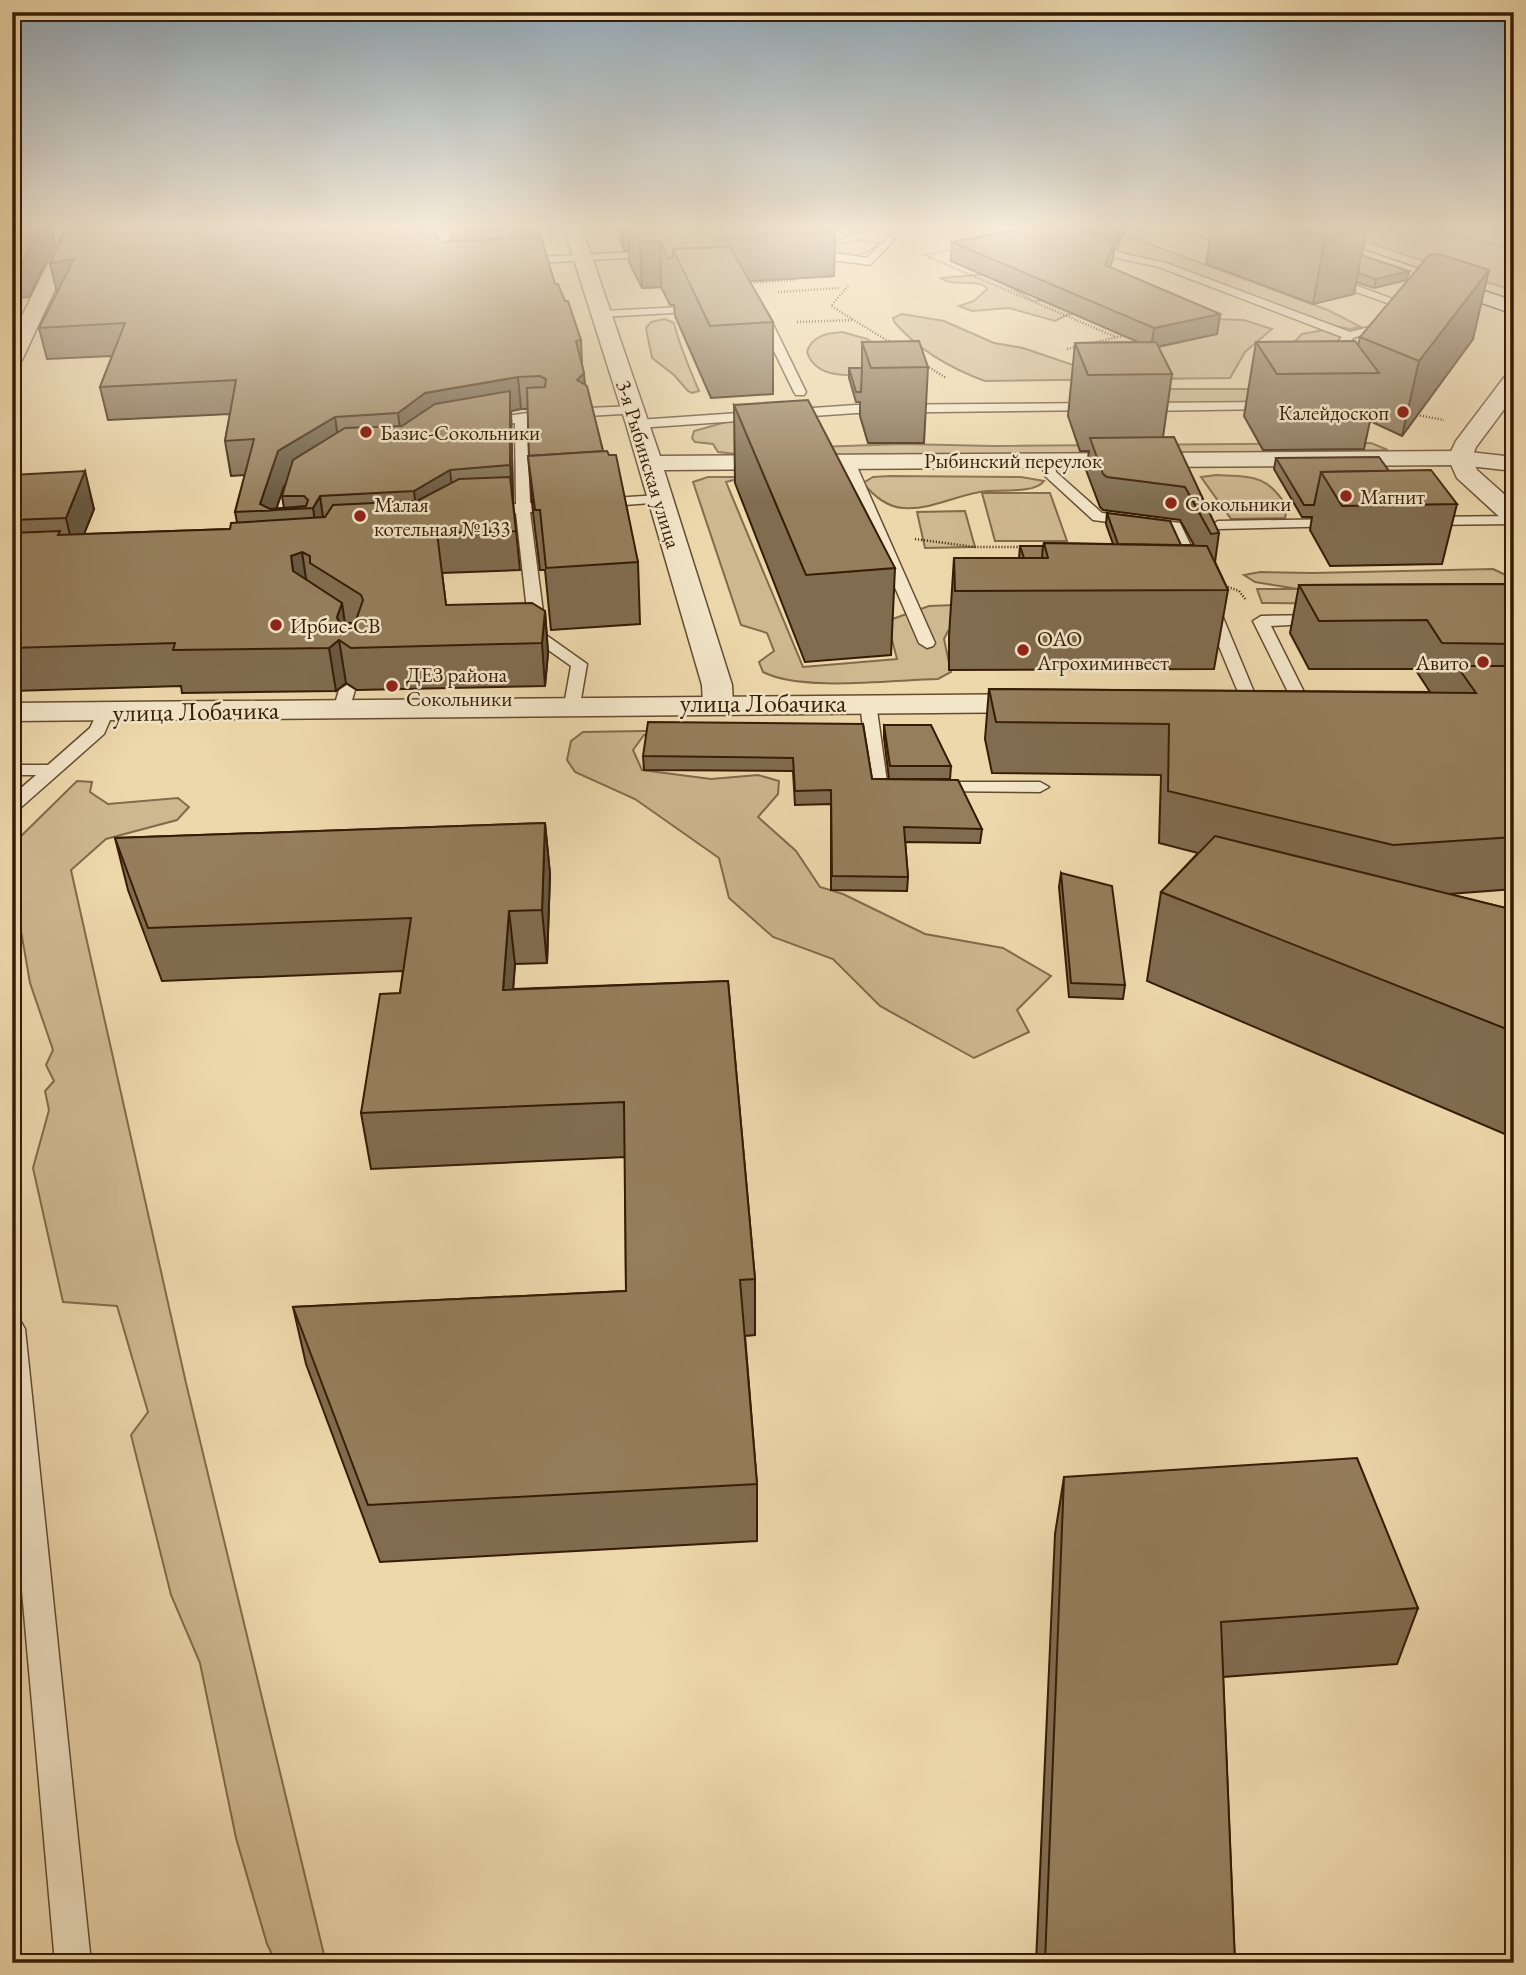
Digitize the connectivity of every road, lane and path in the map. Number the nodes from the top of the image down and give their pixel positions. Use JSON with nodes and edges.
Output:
{"nodes":[{"id":1,"x":603,"y":317,"type":"edge"},
{"id":2,"x":763,"y":317,"type":"edge"},
{"id":3,"x":850,"y":317,"type":"edge"},
{"id":4,"x":1070,"y":317,"type":"edge"},
{"id":5,"x":1299,"y":317,"type":"edge"},
{"id":6,"x":22,"y":318,"type":"edge"},
{"id":7,"x":855,"y":320,"type":"junction"},
{"id":8,"x":795,"y":322,"type":"dead end"},
{"id":9,"x":1377,"y":328,"type":"edge"},
{"id":10,"x":12,"y":331,"type":"edge"},
{"id":11,"x":1129,"y":334,"type":"edge"},
{"id":12,"x":1349,"y":336,"type":"junction"},
{"id":13,"x":1116,"y":337,"type":"junction"},
{"id":14,"x":1067,"y":349,"type":"dead end"},
{"id":15,"x":901,"y":350,"type":"edge"},
{"id":16,"x":12,"y":358,"type":"edge"},
{"id":17,"x":923,"y":363,"type":"edge"},
{"id":18,"x":1315,"y":375,"type":"edge"},
{"id":19,"x":1514,"y":380,"type":"edge"},
{"id":20,"x":952,"y":382,"type":"dead end"},
{"id":21,"x":800,"y":392,"type":"dead end"},
{"id":22,"x":1287,"y":406,"type":"edge"},
{"id":23,"x":588,"y":412,"type":"edge"},
{"id":24,"x":542,"y":415,"type":"edge"},
{"id":25,"x":521,"y":416,"type":"junction"},
{"id":26,"x":636,"y":417,"type":"junction"},
{"id":27,"x":471,"y":425,"type":"edge"},
{"id":28,"x":1460,"y":457,"type":"junction"},
{"id":29,"x":847,"y":460,"type":"junction"},
{"id":30,"x":1047,"y":460,"type":"junction"},
{"id":31,"x":650,"y":463,"type":"junction"},
{"id":32,"x":1514,"y":464,"type":"edge"},
{"id":33,"x":659,"y":499,"type":"junction"},
{"id":34,"x":523,"y":508,"type":"junction"},
{"id":35,"x":472,"y":511,"type":"edge"},
{"id":36,"x":1514,"y":519,"type":"edge"},
{"id":37,"x":1408,"y":522,"type":"edge"},
{"id":38,"x":1354,"y":523,"type":"edge"},
{"id":39,"x":1218,"y":525,"type":"edge"},
{"id":40,"x":923,"y":538,"type":"dead end"},
{"id":41,"x":1031,"y":547,"type":"edge"},
{"id":42,"x":1199,"y":577,"type":"edge"},
{"id":43,"x":1188,"y":615,"type":"edge"},
{"id":44,"x":1341,"y":619,"type":"edge"},
{"id":45,"x":927,"y":643,"type":"dead end"},
{"id":46,"x":867,"y":703,"type":"junction"},
{"id":47,"x":1061,"y":703,"type":"edge"},
{"id":48,"x":718,"y":704,"type":"junction"},
{"id":49,"x":1238,"y":704,"type":"joint"},
{"id":50,"x":1314,"y":704,"type":"joint"},
{"id":51,"x":572,"y":705,"type":"junction"},
{"id":52,"x":12,"y":712,"type":"edge"},
{"id":53,"x":105,"y":713,"type":"junction"},
{"id":54,"x":12,"y":770,"type":"edge"},
{"id":55,"x":53,"y":770,"type":"junction"},
{"id":56,"x":1040,"y":787,"type":"dead end"},
{"id":57,"x":12,"y":806,"type":"edge"},
{"id":58,"x":12,"y":1329,"type":"edge"},
{"id":59,"x":73,"y":1963,"type":"edge"}],
"edges":[{"from":1,"to":26,"type":"street","name":"3-я Рыбинская улица"},
{"from":2,"to":21,"type":"lane"},
{"from":3,"to":7,"type":"path"},
{"from":4,"to":13,"type":"path"},
{"from":5,"to":12,"type":"lane"},
{"from":6,"to":10,"type":"street"},
{"from":6,"to":16,"type":"street"},
{"from":7,"to":8,"type":"path"},
{"from":7,"to":15,"type":"path"},
{"from":9,"to":12,"type":"lane"},
{"from":11,"to":13,"type":"path"},
{"from":12,"to":18,"type":"lane"},
{"from":13,"to":14,"type":"path"},
{"from":17,"to":20,"type":"path"},
{"from":19,"to":28,"type":"street"},
{"from":22,"to":26,"type":"lane"},
{"from":23,"to":26,"type":"lane"},
{"from":24,"to":25,"type":"lane"},
{"from":25,"to":27,"type":"lane"},
{"from":25,"to":34,"type":"lane"},
{"from":26,"to":31,"type":"street","name":"3-я Рыбинская улица"},
{"from":28,"to":30,"type":"street","name":"Рыбинский переулок"},
{"from":28,"to":32,"type":"street","name":"Рыбинский переулок"},
{"from":28,"to":36,"type":"street"},
{"from":29,"to":30,"type":"street","name":"Рыбинский переулок"},
{"from":29,"to":31,"type":"street","name":"Рыбинский переулок"},
{"from":29,"to":45,"type":"lane"},
{"from":30,"to":42,"type":"lane"},
{"from":31,"to":33,"type":"street","name":"3-я Рыбинская улица"},
{"from":33,"to":34,"type":"lane"},
{"from":33,"to":48,"type":"street","name":"3-я Рыбинская улица"},
{"from":34,"to":35,"type":"lane"},
{"from":34,"to":51,"type":"lane"},
{"from":36,"to":37,"type":"lane"},
{"from":38,"to":39,"type":"lane"},
{"from":40,"to":41,"type":"path"},
{"from":43,"to":49,"type":"lane"},
{"from":44,"to":50,"type":"lane"},
{"from":46,"to":47,"type":"street","name":"улица Лобачика"},
{"from":46,"to":48,"type":"street","name":"улица Лобачика"},
{"from":46,"to":56,"type":"lane"},
{"from":48,"to":51,"type":"street","name":"улица Лобачика"},
{"from":49,"to":50,"type":"street"},
{"from":51,"to":53,"type":"street","name":"улица Лобачика"},
{"from":52,"to":53,"type":"street","name":"улица Лобачика"},
{"from":53,"to":55,"type":"lane"},
{"from":54,"to":55,"type":"lane"},
{"from":55,"to":57,"type":"lane"},
{"from":58,"to":59,"type":"lane"}]}
